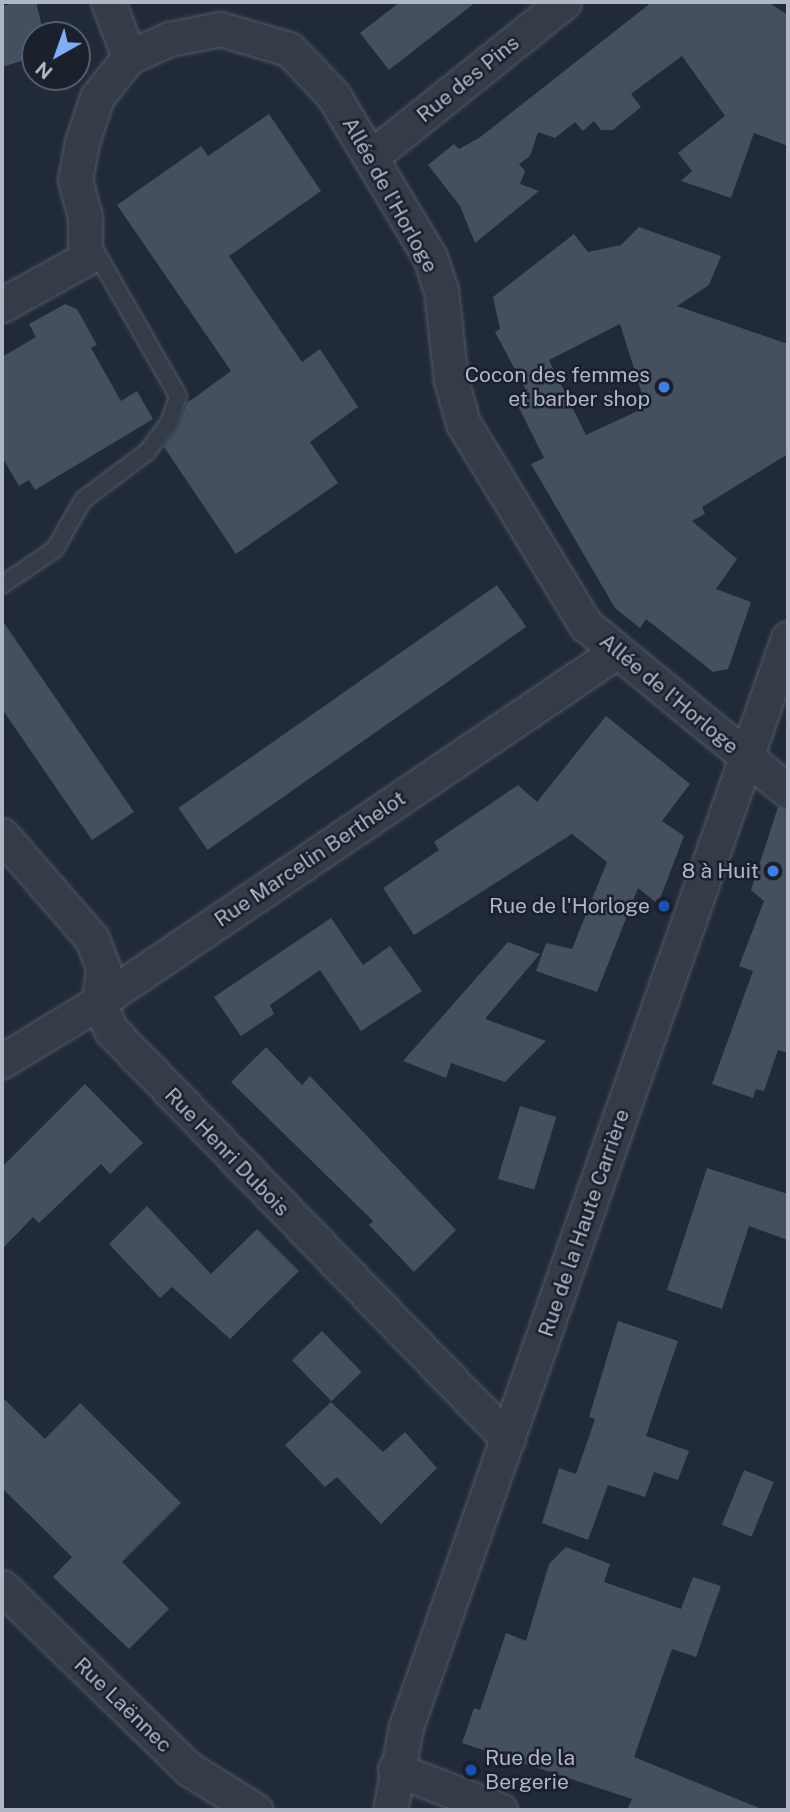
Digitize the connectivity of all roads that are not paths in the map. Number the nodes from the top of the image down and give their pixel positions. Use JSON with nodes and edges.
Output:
{"nodes":[{"id":1,"x":108,"y":2,"type":"edge"},
{"id":2,"x":564,"y":2,"type":"edge"},
{"id":3,"x":129,"y":57,"type":"junction"},
{"id":4,"x":372,"y":156,"type":"junction"},
{"id":5,"x":85,"y":246,"type":"junction"},
{"id":6,"x":2,"y":305,"type":"edge"},
{"id":7,"x":2,"y":585,"type":"edge"},
{"id":8,"x":788,"y":638,"type":"edge"},
{"id":9,"x":617,"y":652,"type":"junction"},
{"id":10,"x":747,"y":758,"type":"junction"},
{"id":11,"x":788,"y":790,"type":"edge"},
{"id":12,"x":2,"y":835,"type":"edge"},
{"id":13,"x":99,"y":1002,"type":"junction"},
{"id":14,"x":2,"y":1061,"type":"edge"},
{"id":15,"x":508,"y":1439,"type":"junction"},
{"id":16,"x":2,"y":1587,"type":"edge"},
{"id":17,"x":395,"y":1769,"type":"junction"},
{"id":18,"x":255,"y":1810,"type":"edge"},
{"id":19,"x":390,"y":1810,"type":"edge"},
{"id":20,"x":500,"y":1810,"type":"edge"}],
"edges":[{"from":1,"to":3,"type":"street"},
{"from":2,"to":4,"type":"street","name":"Rue des Pins"},
{"from":3,"to":4,"type":"street","name":"Allée de l'Horloge"},
{"from":3,"to":5,"type":"street","name":"Allée de l'Horloge"},
{"from":4,"to":9,"type":"street","name":"Allée de l'Horloge"},
{"from":5,"to":6,"type":"street"},
{"from":5,"to":7,"type":"lane"},
{"from":8,"to":10,"type":"street","name":"Rue de la Haute Carrière"},
{"from":9,"to":10,"type":"street","name":"Allée de l'Horloge"},
{"from":9,"to":13,"type":"street","name":"Rue Marcelin Berthelot"},
{"from":10,"to":11,"type":"street","name":"Allée de l'Horloge"},
{"from":10,"to":15,"type":"street","name":"Rue de la Haute Carrière"},
{"from":12,"to":13,"type":"street"},
{"from":13,"to":14,"type":"street","name":"Rue Marcelin Berthelot"},
{"from":13,"to":15,"type":"street","name":"Rue Henri Dubois"},
{"from":15,"to":17,"type":"street","name":"Rue de la Haute Carrière"},
{"from":16,"to":18,"type":"street","name":"Rue Laënnec"},
{"from":17,"to":19,"type":"street","name":"Rue de la Haute Carrière"},
{"from":17,"to":20,"type":"street"}]}
